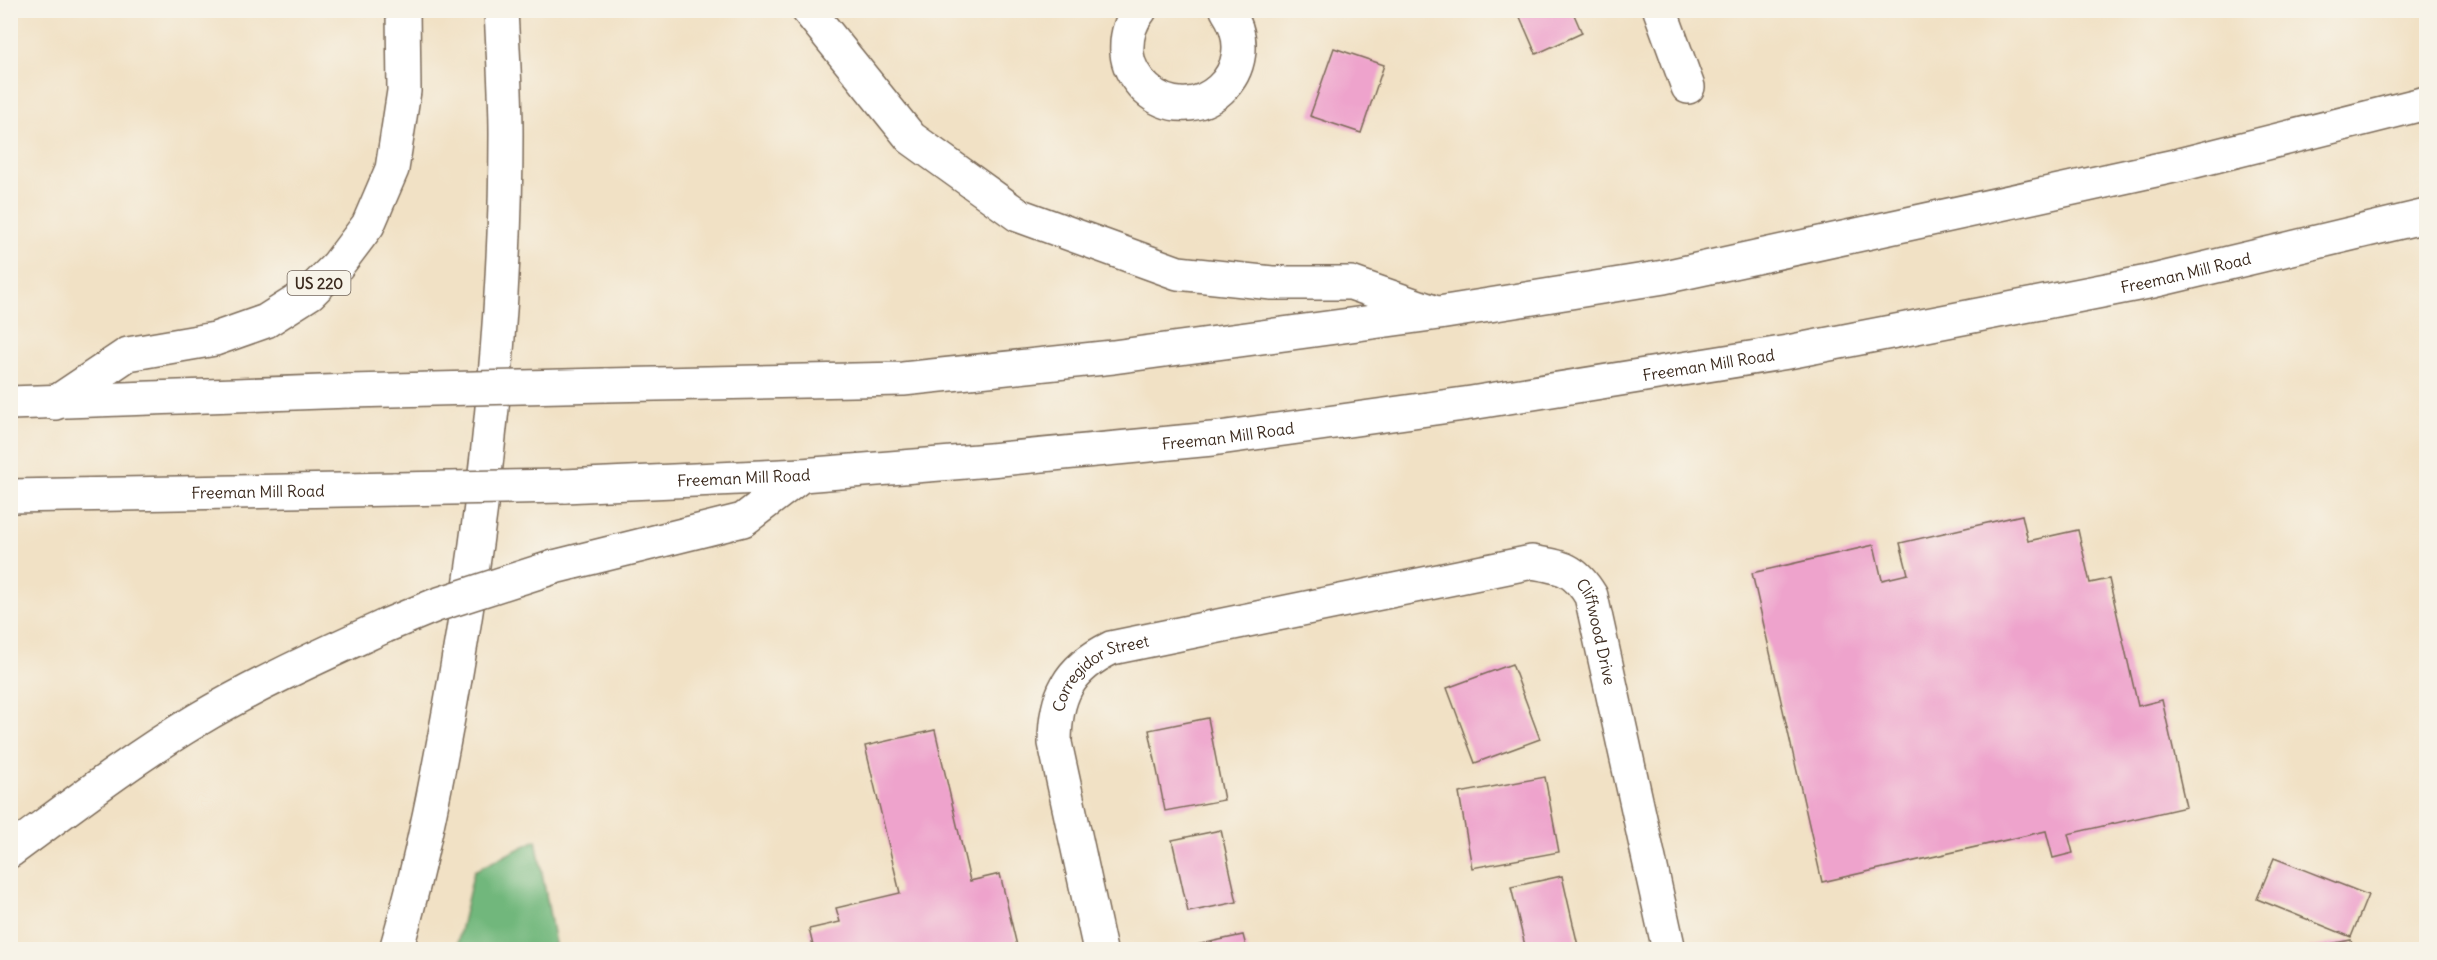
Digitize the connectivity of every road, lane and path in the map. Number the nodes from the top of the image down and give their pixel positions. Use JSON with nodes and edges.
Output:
{"nodes":[{"id":1,"x":403,"y":10,"type":"edge"},
{"id":2,"x":501,"y":10,"type":"edge"},
{"id":3,"x":808,"y":10,"type":"edge"},
{"id":4,"x":1140,"y":10,"type":"edge"},
{"id":5,"x":1227,"y":10,"type":"edge"},
{"id":6,"x":1660,"y":10,"type":"edge"},
{"id":7,"x":1689,"y":87,"type":"dead end"},
{"id":8,"x":2427,"y":103,"type":"edge"},
{"id":9,"x":2427,"y":216,"type":"edge"},
{"id":10,"x":1439,"y":313,"type":"junction"},
{"id":11,"x":10,"y":403,"type":"edge"},
{"id":12,"x":55,"y":403,"type":"junction"},
{"id":13,"x":802,"y":475,"type":"junction"},
{"id":14,"x":10,"y":496,"type":"edge"},
{"id":15,"x":1318,"y":604,"type":"joint"},
{"id":16,"x":10,"y":851,"type":"edge"},
{"id":17,"x":396,"y":950,"type":"edge"},
{"id":18,"x":1100,"y":950,"type":"edge"},
{"id":19,"x":1669,"y":950,"type":"edge"}],
"edges":[{"from":1,"to":12,"type":"main road","number":"US 220"},
{"from":2,"to":17,"type":"main road"},
{"from":3,"to":10,"type":"main road"},
{"from":4,"to":5,"type":"main road"},
{"from":6,"to":7,"type":"main road"},
{"from":8,"to":10,"type":"main road"},
{"from":9,"to":13,"type":"main road","name":"Freeman Mill Road"},
{"from":10,"to":12,"type":"main road","bridge":true},
{"from":11,"to":12,"type":"main road"},
{"from":13,"to":14,"type":"main road","name":"Freeman Mill Road","bridge":true},
{"from":13,"to":16,"type":"main road","bridge":true},
{"from":15,"to":18,"type":"main road","name":"Corregidor Street"},
{"from":15,"to":19,"type":"main road","name":"Cliffwood Drive"}]}
